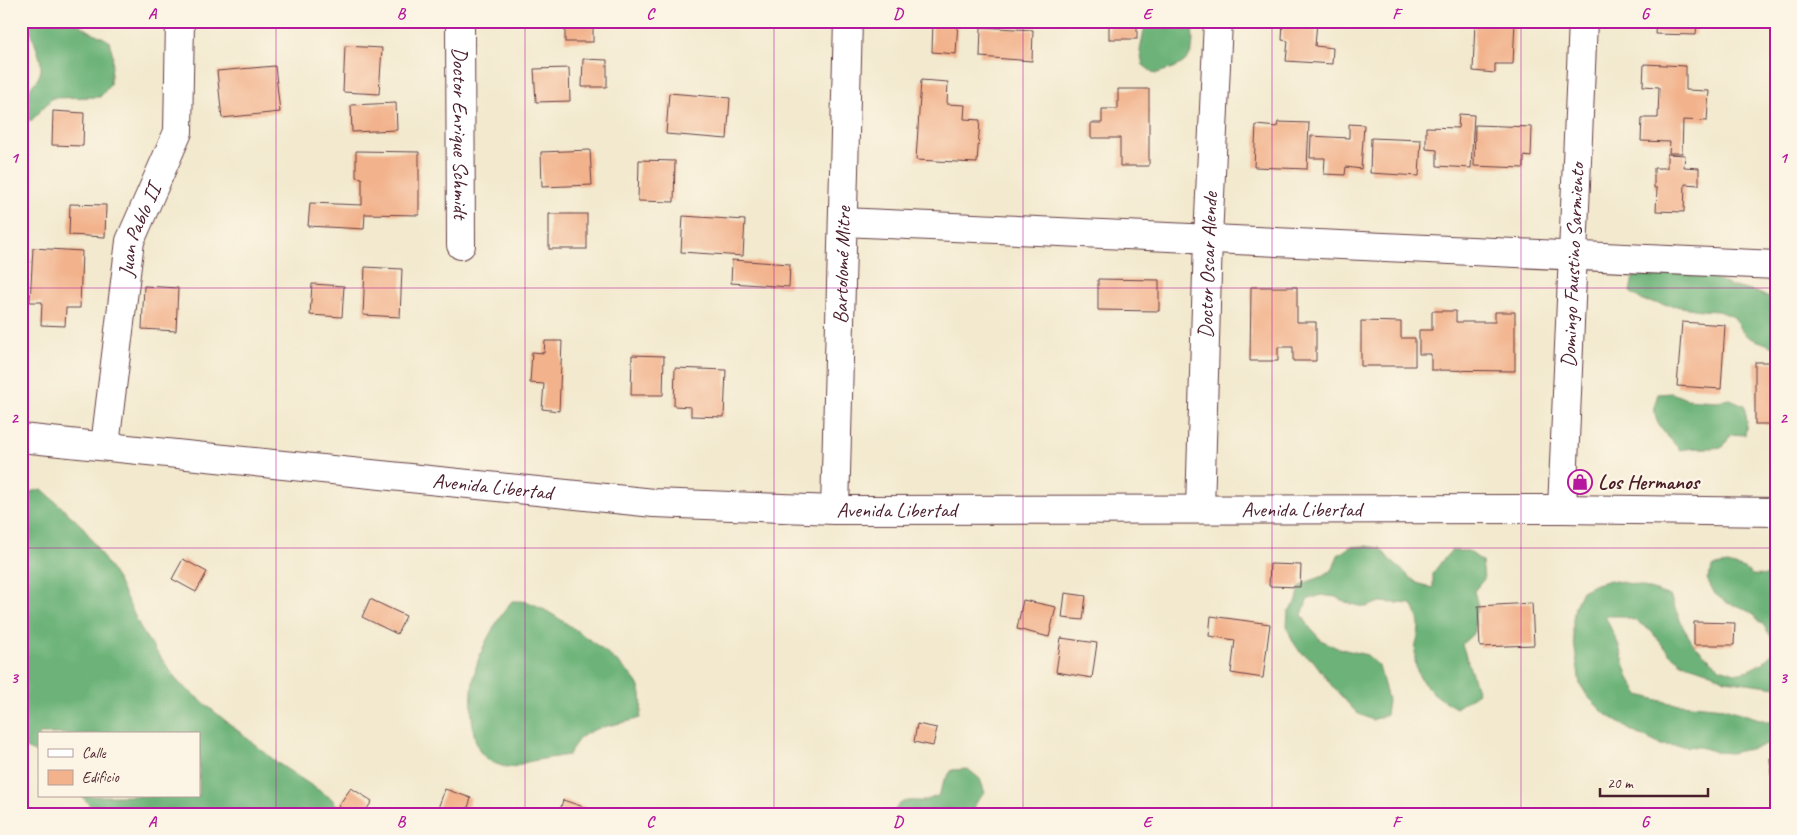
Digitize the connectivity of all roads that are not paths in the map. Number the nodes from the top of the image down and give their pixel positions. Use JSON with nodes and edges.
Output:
{"nodes":[{"id":1,"x":180,"y":21,"type":"edge"},
{"id":2,"x":460,"y":21,"type":"edge"},
{"id":3,"x":848,"y":21,"type":"edge"},
{"id":4,"x":1218,"y":21,"type":"edge"},
{"id":5,"x":1583,"y":21,"type":"edge"},
{"id":6,"x":843,"y":222,"type":"junction"},
{"id":7,"x":1208,"y":239,"type":"junction"},
{"id":8,"x":461,"y":245,"type":"dead end"},
{"id":9,"x":1574,"y":256,"type":"junction"},
{"id":10,"x":1776,"y":265,"type":"edge"},
{"id":11,"x":21,"y":438,"type":"edge"},
{"id":12,"x":105,"y":445,"type":"junction"},
{"id":13,"x":1200,"y":509,"type":"junction"},
{"id":14,"x":1562,"y":509,"type":"junction"},
{"id":15,"x":835,"y":510,"type":"junction"},
{"id":16,"x":1776,"y":512,"type":"edge"}],
"edges":[{"from":1,"to":12,"type":"street","name":"Juan Pablo II"},
{"from":2,"to":8,"type":"street","name":"Doctor Enrique Schmidt"},
{"from":3,"to":6,"type":"street","name":"Bartolomé Mitre"},
{"from":4,"to":7,"type":"street","name":"Doctor Oscar Alende"},
{"from":5,"to":9,"type":"street","name":"Domingo Faustino Sarmiento"},
{"from":6,"to":7,"type":"street"},
{"from":6,"to":15,"type":"street","name":"Bartolomé Mitre"},
{"from":7,"to":9,"type":"street"},
{"from":7,"to":13,"type":"street","name":"Doctor Oscar Alende"},
{"from":9,"to":10,"type":"street"},
{"from":9,"to":14,"type":"street","name":"Domingo Faustino Sarmiento"},
{"from":11,"to":12,"type":"street","name":"Avenida Libertad"},
{"from":12,"to":15,"type":"street","name":"Avenida Libertad"},
{"from":13,"to":14,"type":"street","name":"Avenida Libertad"},
{"from":13,"to":15,"type":"street","name":"Avenida Libertad"},
{"from":14,"to":16,"type":"street","name":"Avenida Libertad"}]}
